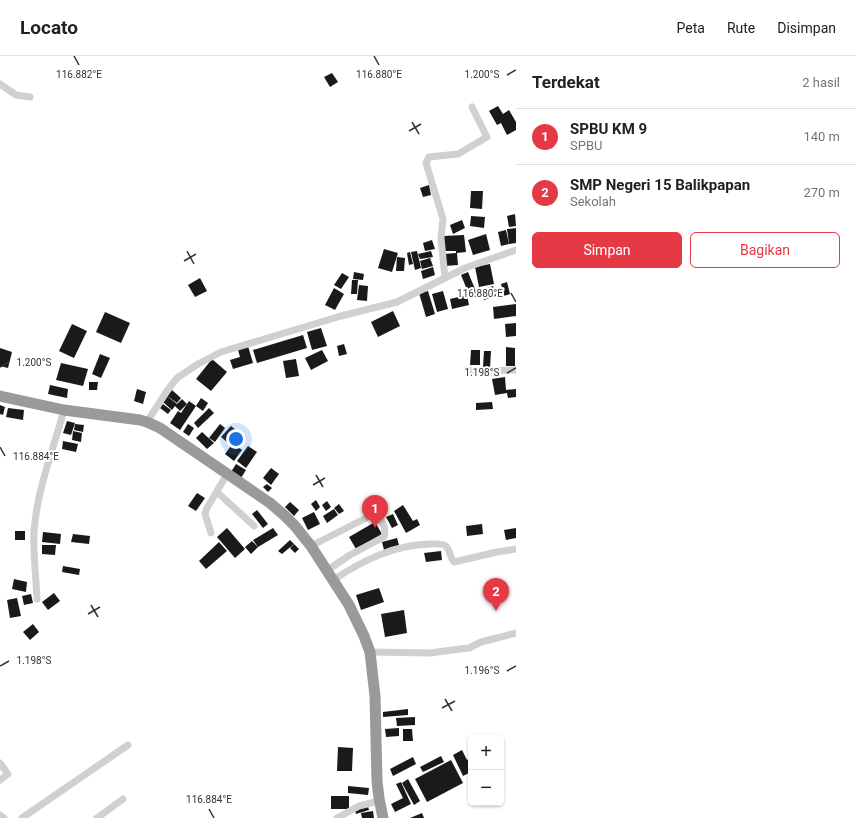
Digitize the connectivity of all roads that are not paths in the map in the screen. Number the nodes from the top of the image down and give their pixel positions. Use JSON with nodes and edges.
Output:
{"nodes":[{"id":1,"x":0,"y":84,"type":"edge"},
{"id":2,"x":30,"y":97,"type":"dead end"},
{"id":3,"x":472,"y":107,"type":"dead end"},
{"id":4,"x":516,"y":250,"type":"edge"},
{"id":5,"x":445,"y":278,"type":"junction"},
{"id":6,"x":516,"y":370,"type":"edge"},
{"id":7,"x":469,"y":371,"type":"dead end"},
{"id":8,"x":0,"y":396,"type":"edge"},
{"id":9,"x":64,"y":410,"type":"junction"},
{"id":10,"x":147,"y":422,"type":"junction"},
{"id":11,"x":227,"y":474,"type":"junction"},
{"id":12,"x":217,"y":492,"type":"junction"},
{"id":13,"x":254,"y":526,"type":"dead end"},
{"id":14,"x":211,"y":533,"type":"dead end"},
{"id":15,"x":311,"y":546,"type":"junction"},
{"id":16,"x":516,"y":550,"type":"edge"},
{"id":17,"x":329,"y":575,"type":"junction"},
{"id":18,"x":37,"y":599,"type":"dead end"},
{"id":19,"x":516,"y":633,"type":"edge"},
{"id":20,"x":370,"y":652,"type":"junction"},
{"id":21,"x":128,"y":745,"type":"dead end"},
{"id":22,"x":0,"y":762,"type":"edge"},
{"id":23,"x":0,"y":780,"type":"edge"},
{"id":24,"x":123,"y":799,"type":"dead end"},
{"id":25,"x":379,"y":801,"type":"junction"},
{"id":26,"x":0,"y":815,"type":"edge"},
{"id":27,"x":4,"y":818,"type":"edge"},
{"id":28,"x":22,"y":818,"type":"edge"},
{"id":29,"x":97,"y":818,"type":"edge"},
{"id":30,"x":337,"y":818,"type":"edge"},
{"id":31,"x":383,"y":818,"type":"edge"}],
"edges":[{"from":1,"to":2,"type":"street"},
{"from":3,"to":5,"type":"street"},
{"from":4,"to":5,"type":"street"},
{"from":5,"to":10,"type":"street"},
{"from":6,"to":7,"type":"street"},
{"from":8,"to":9,"type":"highway"},
{"from":9,"to":10,"type":"highway"},
{"from":9,"to":18,"type":"street"},
{"from":10,"to":11,"type":"highway"},
{"from":11,"to":12,"type":"street"},
{"from":11,"to":15,"type":"highway"},
{"from":12,"to":13,"type":"street"},
{"from":12,"to":14,"type":"street"},
{"from":15,"to":17,"type":"highway"},
{"from":15,"to":17,"type":"street"},
{"from":16,"to":17,"type":"street"},
{"from":17,"to":20,"type":"highway"},
{"from":19,"to":20,"type":"street"},
{"from":20,"to":25,"type":"highway"},
{"from":21,"to":28,"type":"street"},
{"from":22,"to":23,"type":"street"},
{"from":24,"to":29,"type":"street"},
{"from":25,"to":30,"type":"street"},
{"from":25,"to":31,"type":"highway"},
{"from":26,"to":27,"type":"street"}]}
